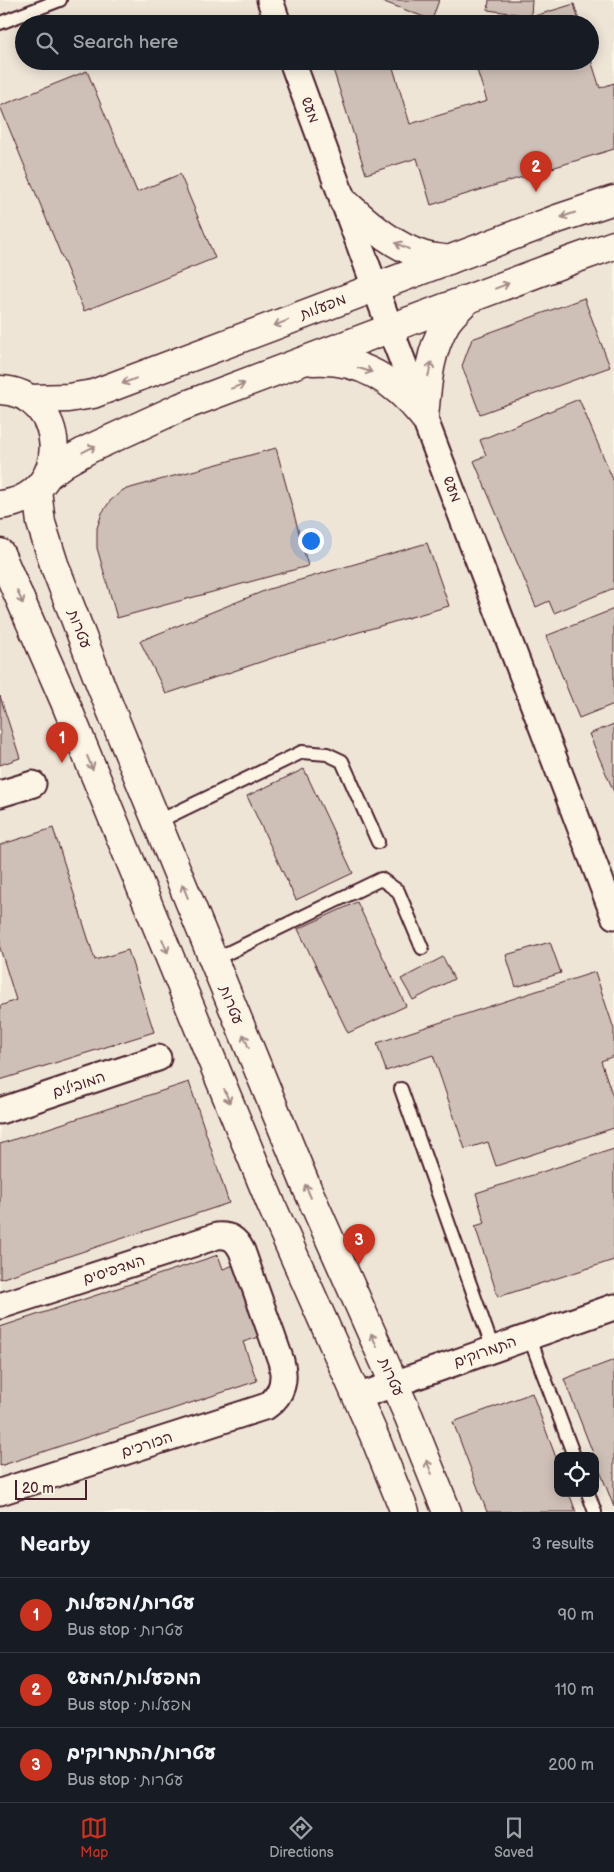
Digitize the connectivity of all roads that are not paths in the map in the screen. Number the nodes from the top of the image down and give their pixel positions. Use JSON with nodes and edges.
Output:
{"nodes":[{"id":1,"x":60,"y":0,"type":"edge"},
{"id":2,"x":270,"y":0,"type":"edge"},
{"id":3,"x":21,"y":15,"type":"edge"},
{"id":4,"x":275,"y":15,"type":"edge"},
{"id":5,"x":15,"y":17,"type":"edge"},
{"id":6,"x":0,"y":23,"type":"edge"},
{"id":7,"x":295,"y":70,"type":"edge"},
{"id":8,"x":614,"y":200,"type":"edge"},
{"id":9,"x":344,"y":202,"type":"junction"},
{"id":10,"x":614,"y":245,"type":"edge"},
{"id":11,"x":448,"y":260,"type":"junction"},
{"id":12,"x":376,"y":288,"type":"junction"},
{"id":13,"x":467,"y":299,"type":"junction"},
{"id":14,"x":390,"y":328,"type":"junction"},
{"id":15,"x":300,"y":362,"type":"junction"},
{"id":16,"x":8,"y":391,"type":"edge"},
{"id":17,"x":424,"y":417,"type":"junction"},
{"id":18,"x":42,"y":482,"type":"junction"},
{"id":19,"x":0,"y":506,"type":"edge"},
{"id":20,"x":0,"y":553,"type":"edge"},
{"id":21,"x":33,"y":784,"type":"dead end"},
{"id":22,"x":0,"y":794,"type":"edge"},
{"id":23,"x":157,"y":822,"type":"junction"},
{"id":24,"x":378,"y":842,"type":"dead end"},
{"id":25,"x":614,"y":916,"type":"edge"},
{"id":26,"x":422,"y":948,"type":"dead end"},
{"id":27,"x":213,"y":960,"type":"junction"},
{"id":28,"x":158,"y":1058,"type":"dead end"},
{"id":29,"x":402,"y":1089,"type":"dead end"},
{"id":30,"x":0,"y":1111,"type":"edge"},
{"id":31,"x":0,"y":1306,"type":"edge"},
{"id":32,"x":614,"y":1307,"type":"edge"},
{"id":33,"x":530,"y":1336,"type":"junction"},
{"id":34,"x":493,"y":1349,"type":"junction"},
{"id":35,"x":283,"y":1384,"type":"joint"},
{"id":36,"x":394,"y":1384,"type":"junction"},
{"id":37,"x":357,"y":1397,"type":"junction"},
{"id":38,"x":573,"y":1452,"type":"edge"},
{"id":39,"x":0,"y":1492,"type":"edge"},
{"id":40,"x":589,"y":1497,"type":"edge"},
{"id":41,"x":405,"y":1512,"type":"edge"},
{"id":42,"x":447,"y":1512,"type":"edge"},
{"id":43,"x":595,"y":1512,"type":"edge"}],
"edges":[{"from":1,"to":3,"type":"lane"},
{"from":2,"to":4,"type":"street"},
{"from":5,"to":6,"type":"lane"},
{"from":7,"to":9,"type":"street","name":"מעש"},
{"from":8,"to":11,"type":"street","name":"מפעלות","one_way":true},
{"from":11,"to":9,"type":"street","one_way":true},
{"from":9,"to":12,"type":"street","name":"מעש"},
{"from":13,"to":10,"type":"street","one_way":true},
{"from":11,"to":12,"type":"street","name":"מפעלות"},
{"from":12,"to":14,"type":"street","name":"מעש"},
{"from":12,"to":16,"type":"street","name":"מפעלות","one_way":true},
{"from":13,"to":14,"type":"street"},
{"from":17,"to":13,"type":"street","one_way":true},
{"from":14,"to":15,"type":"street"},
{"from":14,"to":17,"type":"street","name":"מעש"},
{"from":15,"to":17,"type":"street","one_way":true},
{"from":18,"to":15,"type":"street","one_way":true},
{"from":16,"to":18,"type":"street"},
{"from":17,"to":25,"type":"street","name":"מעש"},
{"from":18,"to":19,"type":"street"},
{"from":18,"to":23,"type":"street","name":"עטרות"},
{"from":20,"to":37,"type":"street","one_way":true},
{"from":21,"to":22,"type":"street"},
{"from":23,"to":24,"type":"lane"},
{"from":27,"to":23,"type":"street","name":"עטרות","one_way":true},
{"from":26,"to":27,"type":"lane"},
{"from":36,"to":27,"type":"street","name":"עטרות","one_way":true},
{"from":28,"to":30,"type":"street","name":"המובילים"},
{"from":29,"to":34,"type":"lane"},
{"from":31,"to":35,"type":"street","name":"המדפיסים"},
{"from":32,"to":33,"type":"street","name":"התמרוקים"},
{"from":33,"to":34,"type":"street","name":"התמרוקים"},
{"from":33,"to":38,"type":"lane"},
{"from":34,"to":36,"type":"street","name":"התמרוקים"},
{"from":35,"to":39,"type":"street","name":"הכורכים"},
{"from":36,"to":37,"type":"street","name":"התמרוקים"},
{"from":42,"to":36,"type":"street","name":"עטרות","one_way":true},
{"from":37,"to":41,"type":"street"},
{"from":40,"to":43,"type":"lane"}]}
